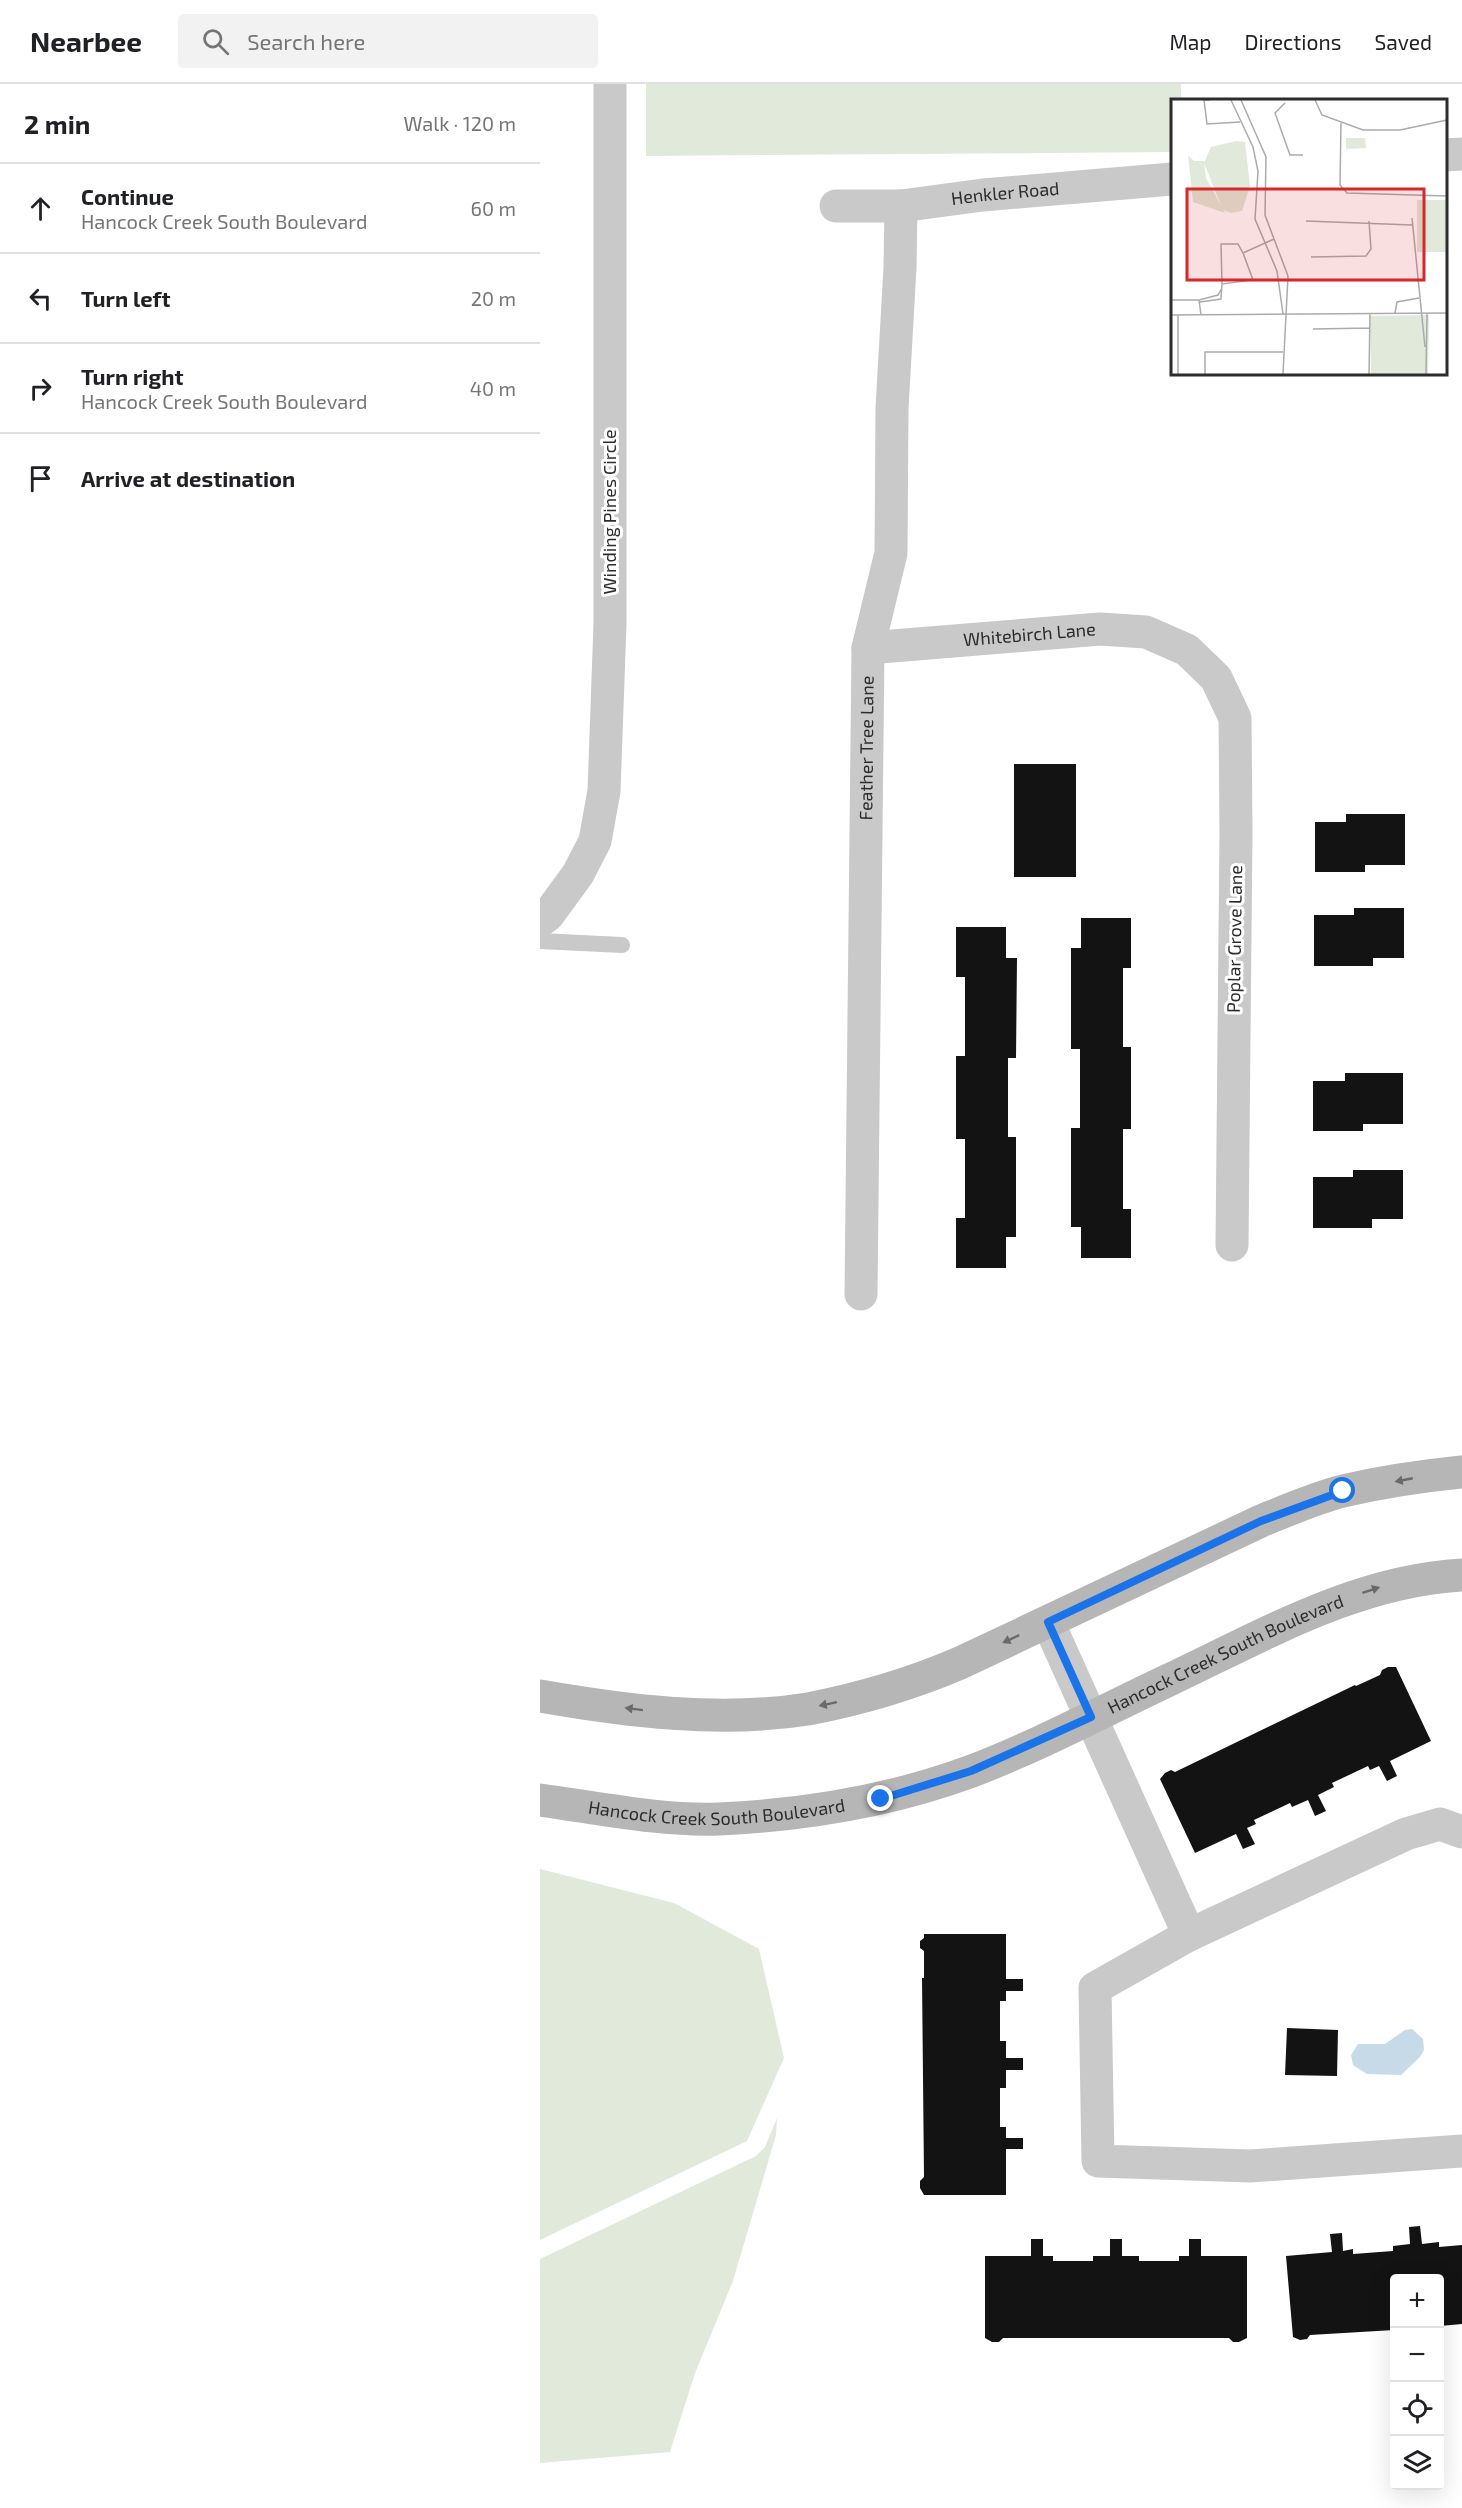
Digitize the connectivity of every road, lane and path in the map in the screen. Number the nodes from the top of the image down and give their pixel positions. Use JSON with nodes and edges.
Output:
{"nodes":[{"id":1,"x":610,"y":84,"type":"edge"},
{"id":2,"x":1462,"y":154,"type":"edge"},
{"id":3,"x":1447,"y":155,"type":"edge"},
{"id":4,"x":1171,"y":179,"type":"edge"},
{"id":5,"x":836,"y":206,"type":"dead end"},
{"id":6,"x":901,"y":206,"type":"junction"},
{"id":7,"x":868,"y":648,"type":"junction"},
{"id":8,"x":1187,"y":650,"type":"joint"},
{"id":9,"x":540,"y":921,"type":"edge"},
{"id":10,"x":540,"y":941,"type":"edge"},
{"id":11,"x":622,"y":945,"type":"dead end"},
{"id":12,"x":1232,"y":1245,"type":"dead end"},
{"id":13,"x":861,"y":1293,"type":"dead end"},
{"id":14,"x":1462,"y":1472,"type":"edge"},
{"id":15,"x":1462,"y":1575,"type":"edge"},
{"id":16,"x":1048,"y":1622,"type":"junction"},
{"id":17,"x":540,"y":1696,"type":"edge"},
{"id":18,"x":1091,"y":1717,"type":"junction"},
{"id":19,"x":540,"y":1800,"type":"edge"},
{"id":20,"x":1462,"y":1832,"type":"edge"},
{"id":21,"x":1189,"y":1935,"type":"junction"},
{"id":22,"x":1462,"y":2151,"type":"edge"}],
"edges":[{"from":1,"to":9,"type":"street","name":"Winding Pines Circle"},
{"from":2,"to":3,"type":"street"},
{"from":4,"to":6,"type":"street","name":"Henkler Road"},
{"from":5,"to":6,"type":"street","name":"Henkler Road"},
{"from":6,"to":7,"type":"street","name":"Feather Tree Lane"},
{"from":7,"to":8,"type":"street","name":"Whitebirch Lane"},
{"from":7,"to":13,"type":"street","name":"Feather Tree Lane"},
{"from":8,"to":12,"type":"street","name":"Poplar Grove Lane"},
{"from":10,"to":11,"type":"lane"},
{"from":14,"to":16,"type":"street","one_way":true},
{"from":18,"to":15,"type":"street","name":"Hancock Creek South Boulevard","one_way":true},
{"from":16,"to":17,"type":"street","one_way":true},
{"from":16,"to":18,"type":"street"},
{"from":18,"to":19,"type":"street","name":"Hancock Creek South Boulevard"},
{"from":18,"to":21,"type":"street"},
{"from":20,"to":21,"type":"street"},
{"from":21,"to":22,"type":"street"}]}
